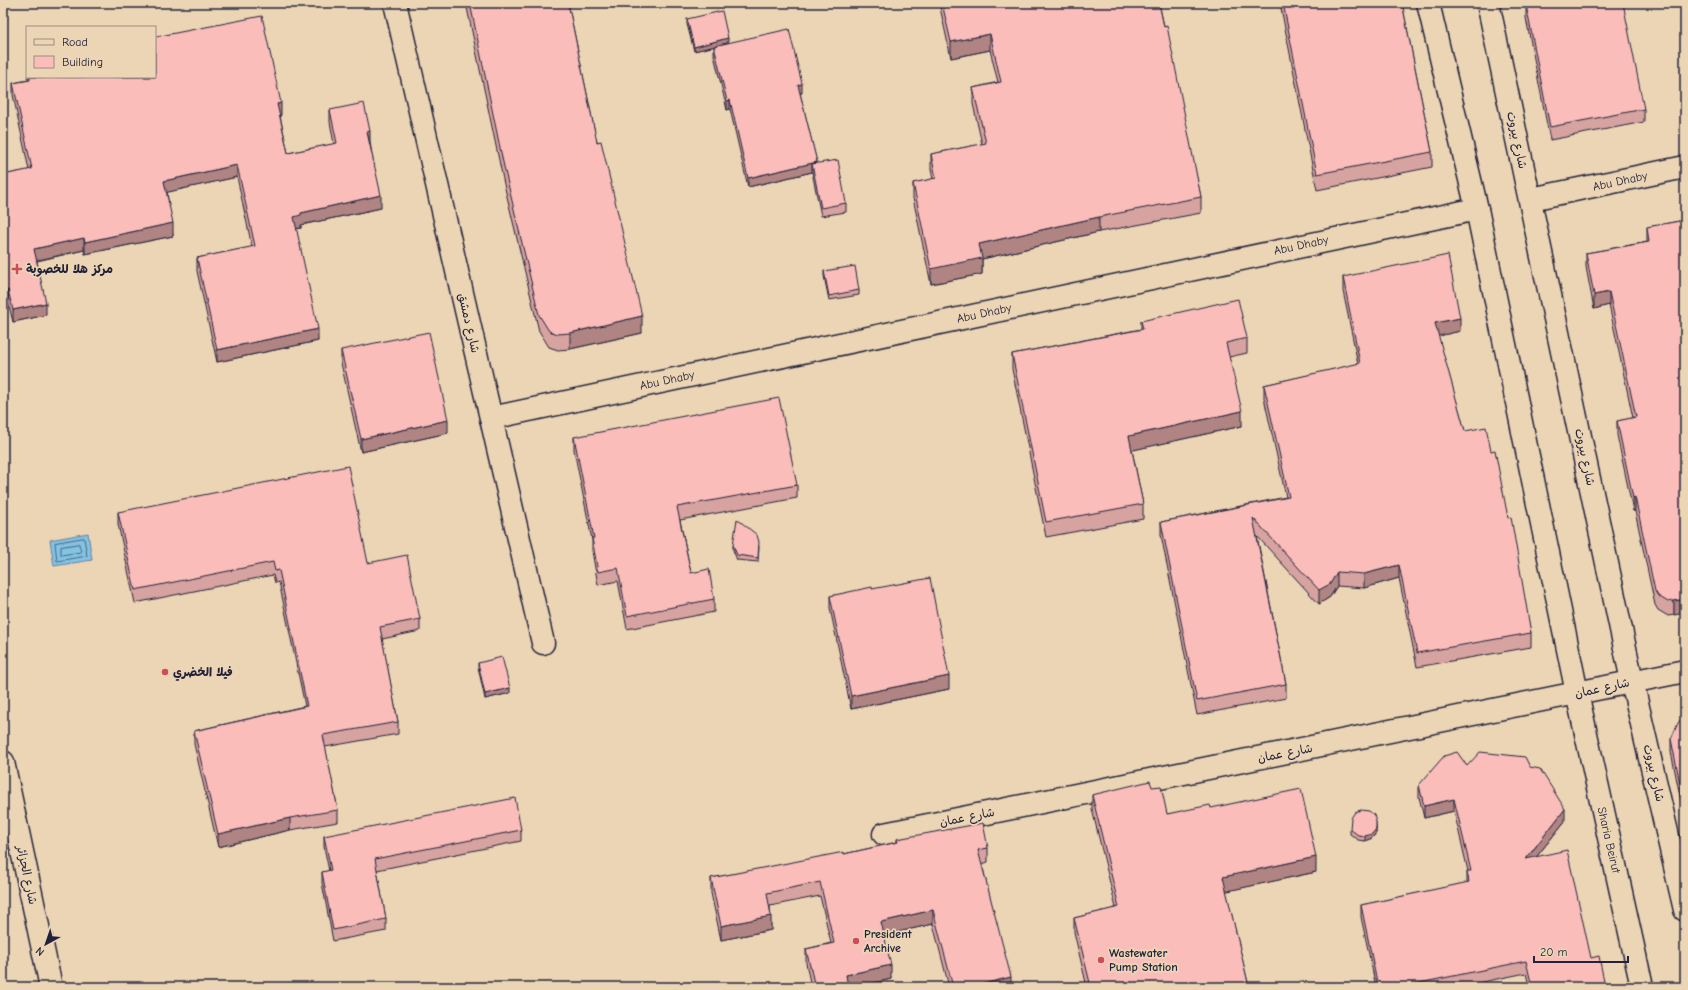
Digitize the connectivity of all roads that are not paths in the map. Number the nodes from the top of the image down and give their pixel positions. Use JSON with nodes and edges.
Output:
{"nodes":[{"id":1,"x":395,"y":3,"type":"edge"},
{"id":2,"x":1428,"y":3,"type":"edge"},
{"id":3,"x":1488,"y":3,"type":"edge"},
{"id":4,"x":1685,"y":167,"type":"edge"},
{"id":5,"x":1530,"y":199,"type":"junction"},
{"id":6,"x":1477,"y":209,"type":"junction"},
{"id":7,"x":491,"y":418,"type":"junction"},
{"id":8,"x":543,"y":643,"type":"dead end"},
{"id":9,"x":1685,"y":671,"type":"edge"},
{"id":10,"x":1632,"y":681,"type":"junction"},
{"id":11,"x":1577,"y":693,"type":"junction"},
{"id":12,"x":3,"y":762,"type":"edge"},
{"id":13,"x":884,"y":834,"type":"dead end"},
{"id":14,"x":1685,"y":910,"type":"edge"},
{"id":15,"x":51,"y":987,"type":"edge"},
{"id":16,"x":1642,"y":987,"type":"edge"}],
"edges":[{"from":1,"to":7,"type":"street","name":"شارع دمشق"},
{"from":2,"to":6,"type":"street"},
{"from":3,"to":5,"type":"street","name":"شارع بيروت"},
{"from":4,"to":5,"type":"street","name":"Abu Dhaby"},
{"from":5,"to":10,"type":"street","name":"شارع بيروت"},
{"from":6,"to":7,"type":"street","name":"Abu Dhaby"},
{"from":6,"to":11,"type":"street"},
{"from":7,"to":8,"type":"street","name":"شارع دمشق"},
{"from":9,"to":10,"type":"street","name":"شارع عمان"},
{"from":10,"to":11,"type":"street","name":"شارع عمان"},
{"from":10,"to":14,"type":"street","name":"شارع بيروت"},
{"from":11,"to":13,"type":"street","name":"شارع عمان"},
{"from":11,"to":16,"type":"street","name":"Sharia Beirut"},
{"from":12,"to":15,"type":"street","name":"شارع الجزائر"}]}
